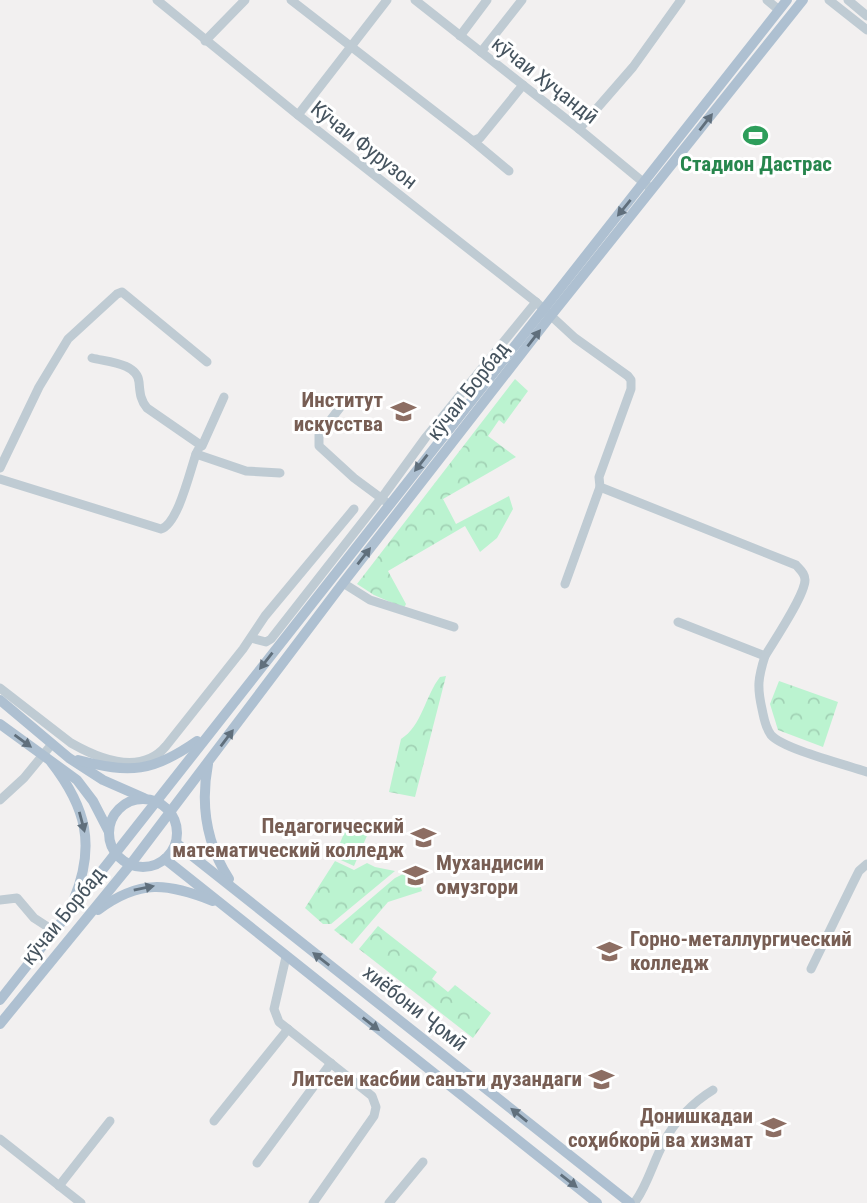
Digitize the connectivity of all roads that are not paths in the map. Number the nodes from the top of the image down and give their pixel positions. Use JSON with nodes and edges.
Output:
{"nodes":[{"id":1,"x":157,"y":0,"type":"edge"},
{"id":2,"x":245,"y":0,"type":"edge"},
{"id":3,"x":291,"y":0,"type":"edge"},
{"id":4,"x":387,"y":0,"type":"edge"},
{"id":5,"x":415,"y":0,"type":"edge"},
{"id":6,"x":487,"y":0,"type":"edge"},
{"id":7,"x":522,"y":0,"type":"edge"},
{"id":8,"x":681,"y":0,"type":"edge"},
{"id":9,"x":767,"y":0,"type":"edge"},
{"id":10,"x":787,"y":0,"type":"edge"},
{"id":11,"x":803,"y":0,"type":"edge"},
{"id":12,"x":829,"y":0,"type":"edge"},
{"id":13,"x":848,"y":0,"type":"edge"},
{"id":14,"x":779,"y":10,"type":"junction"},
{"id":15,"x":867,"y":16,"type":"edge"},
{"id":16,"x":867,"y":30,"type":"edge"},
{"id":17,"x":460,"y":36,"type":"junction"},
{"id":18,"x":205,"y":41,"type":"junction"},
{"id":19,"x":350,"y":46,"type":"junction"},
{"id":20,"x":481,"y":52,"type":"junction"},
{"id":21,"x":523,"y":85,"type":"junction"},
{"id":22,"x":298,"y":115,"type":"junction"},
{"id":23,"x":579,"y":129,"type":"junction"},
{"id":24,"x":473,"y":141,"type":"junction"},
{"id":25,"x":509,"y":171,"type":"dead end"},
{"id":26,"x":648,"y":186,"type":"junction"},
{"id":27,"x":543,"y":309,"type":"junction"},
{"id":28,"x":92,"y":358,"type":"dead end"},
{"id":29,"x":207,"y":362,"type":"dead end"},
{"id":30,"x":224,"y":397,"type":"dead end"},
{"id":31,"x":345,"y":401,"type":"dead end"},
{"id":32,"x":199,"y":450,"type":"junction"},
{"id":33,"x":0,"y":468,"type":"edge"},
{"id":34,"x":280,"y":473,"type":"dead end"},
{"id":35,"x":0,"y":479,"type":"edge"},
{"id":36,"x":600,"y":487,"type":"junction"},
{"id":37,"x":385,"y":501,"type":"junction"},
{"id":38,"x":354,"y":509,"type":"dead end"},
{"id":39,"x":343,"y":583,"type":"junction"},
{"id":40,"x":565,"y":584,"type":"dead end"},
{"id":41,"x":678,"y":622,"type":"dead end"},
{"id":42,"x":454,"y":627,"type":"dead end"},
{"id":43,"x":251,"y":638,"type":"junction"},
{"id":44,"x":765,"y":656,"type":"junction"},
{"id":45,"x":0,"y":688,"type":"edge"},
{"id":46,"x":8,"y":702,"type":"edge"},
{"id":47,"x":0,"y":724,"type":"edge"},
{"id":48,"x":208,"y":734,"type":"junction"},
{"id":49,"x":52,"y":744,"type":"junction"},
{"id":50,"x":69,"y":758,"type":"junction"},
{"id":51,"x":46,"y":759,"type":"junction"},
{"id":52,"x":160,"y":759,"type":"junction"},
{"id":53,"x":208,"y":763,"type":"junction"},
{"id":54,"x":117,"y":765,"type":"junction"},
{"id":55,"x":867,"y":772,"type":"edge"},
{"id":56,"x":151,"y":799,"type":"junction"},
{"id":57,"x":0,"y":800,"type":"edge"},
{"id":58,"x":170,"y":811,"type":"junction"},
{"id":59,"x":109,"y":832,"type":"junction"},
{"id":60,"x":176,"y":843,"type":"junction"},
{"id":61,"x":115,"y":852,"type":"junction"},
{"id":62,"x":165,"y":859,"type":"junction"},
{"id":63,"x":867,"y":864,"type":"edge"},
{"id":64,"x":130,"y":865,"type":"junction"},
{"id":65,"x":234,"y":887,"type":"junction"},
{"id":66,"x":0,"y":900,"type":"edge"},
{"id":67,"x":223,"y":904,"type":"junction"},
{"id":68,"x":68,"y":913,"type":"junction"},
{"id":69,"x":84,"y":920,"type":"junction"},
{"id":70,"x":54,"y":931,"type":"junction"},
{"id":71,"x":286,"y":957,"type":"junction"},
{"id":72,"x":811,"y":969,"type":"dead end"},
{"id":73,"x":0,"y":1000,"type":"edge"},
{"id":74,"x":0,"y":1024,"type":"edge"},
{"id":75,"x":288,"y":1029,"type":"junction"},
{"id":76,"x":331,"y":1063,"type":"junction"},
{"id":77,"x":713,"y":1090,"type":"dead end"},
{"id":78,"x":110,"y":1121,"type":"dead end"},
{"id":79,"x":214,"y":1121,"type":"dead end"},
{"id":80,"x":0,"y":1139,"type":"edge"},
{"id":81,"x":552,"y":1142,"type":"junction"},
{"id":82,"x":538,"y":1157,"type":"junction"},
{"id":83,"x":423,"y":1162,"type":"dead end"},
{"id":84,"x":257,"y":1163,"type":"dead end"},
{"id":85,"x":59,"y":1185,"type":"junction"},
{"id":86,"x":81,"y":1203,"type":"edge"},
{"id":87,"x":313,"y":1203,"type":"edge"},
{"id":88,"x":389,"y":1203,"type":"edge"},
{"id":89,"x":597,"y":1203,"type":"edge"},
{"id":90,"x":633,"y":1203,"type":"edge"}],
"edges":[{"from":1,"to":18,"type":"street","name":"Кӯчаи Фурузон"},
{"from":2,"to":18,"type":"street"},
{"from":3,"to":19,"type":"street"},
{"from":4,"to":19,"type":"street"},
{"from":5,"to":17,"type":"street","name":"кӯчаи Хуҷандӣ"},
{"from":6,"to":17,"type":"street"},
{"from":7,"to":20,"type":"street"},
{"from":8,"to":23,"type":"street"},
{"from":9,"to":14,"type":"street"},
{"from":10,"to":14,"type":"main road","name":"кӯчаи Борбад"},
{"from":26,"to":11,"type":"main road","name":"кӯчаи Борбад","one_way":true},
{"from":12,"to":16,"type":"street"},
{"from":13,"to":15,"type":"street"},
{"from":14,"to":26,"type":"main road","name":"кӯчаи Борбад"},
{"from":17,"to":20,"type":"street","name":"кӯчаи Хуҷандӣ"},
{"from":18,"to":22,"type":"street","name":"Кӯчаи Фурузон"},
{"from":19,"to":22,"type":"street"},
{"from":19,"to":24,"type":"street"},
{"from":20,"to":21,"type":"street","name":"кӯчаи Хуҷандӣ"},
{"from":21,"to":23,"type":"street","name":"кӯчаи Хуҷандӣ"},
{"from":21,"to":24,"type":"street"},
{"from":22,"to":27,"type":"street","name":"Кӯчаи Фурузон"},
{"from":23,"to":26,"type":"street","name":"кӯчаи Хуҷандӣ"},
{"from":24,"to":25,"type":"street"},
{"from":26,"to":27,"type":"main road","name":"кӯчаи Борбад"},
{"from":27,"to":36,"type":"street","name":"Кӯчаи Фурузон"},
{"from":27,"to":37,"type":"main road","name":"кӯчаи Борбад"},
{"from":39,"to":27,"type":"main road","name":"кӯчаи Борбад","one_way":true},
{"from":28,"to":32,"type":"street"},
{"from":29,"to":33,"type":"street"},
{"from":30,"to":32,"type":"street"},
{"from":31,"to":37,"type":"street"},
{"from":32,"to":34,"type":"street"},
{"from":32,"to":35,"type":"street"},
{"from":36,"to":40,"type":"street"},
{"from":36,"to":44,"type":"street"},
{"from":37,"to":43,"type":"street"},
{"from":37,"to":48,"type":"main road","name":"кӯчаи Борбад","one_way":true},
{"from":38,"to":43,"type":"street"},
{"from":39,"to":42,"type":"street"},
{"from":53,"to":39,"type":"main road","name":"кӯчаи Борбад","one_way":true},
{"from":41,"to":44,"type":"street"},
{"from":43,"to":52,"type":"street"},
{"from":44,"to":55,"type":"street"},
{"from":45,"to":46,"type":"street"},
{"from":46,"to":49,"type":"main road"},
{"from":46,"to":54,"type":"street"},
{"from":47,"to":51,"type":"main road","one_way":true},
{"from":48,"to":52,"type":"main road"},
{"from":48,"to":56,"type":"main road","name":"кӯчаи Борбад"},
{"from":49,"to":50,"type":"main road"},
{"from":49,"to":51,"type":"street"},
{"from":50,"to":54,"type":"main road"},
{"from":50,"to":56,"type":"main road"},
{"from":51,"to":57,"type":"street"},
{"from":51,"to":59,"type":"main road"},
{"from":51,"to":68,"type":"main road","one_way":true},
{"from":52,"to":54,"type":"main road"},
{"from":53,"to":58,"type":"main road","name":"кӯчаи Борбад"},
{"from":53,"to":65,"type":"main road"},
{"from":56,"to":58,"type":"main road"},
{"from":56,"to":59,"type":"main road","name":"кӯчаи Борбад"},
{"from":56,"to":61,"type":"main road","name":"кӯчаи Борбад"},
{"from":58,"to":60,"type":"main road"},
{"from":58,"to":64,"type":"main road","name":"кӯчаи Борбад"},
{"from":59,"to":61,"type":"main road","name":"кӯчаи Борбад"},
{"from":60,"to":62,"type":"main road"},
{"from":60,"to":65,"type":"main road","name":"хиёбони Ҷомӣ"},
{"from":61,"to":64,"type":"main road","name":"кӯчаи Борбад"},
{"from":61,"to":68,"type":"main road","name":"кӯчаи Борбад"},
{"from":62,"to":64,"type":"main road","name":"кӯчаи Борбад"},
{"from":62,"to":67,"type":"main road","name":"хиёбони Ҷомӣ"},
{"from":63,"to":72,"type":"street"},
{"from":64,"to":69,"type":"main road","name":"кӯчаи Борбад"},
{"from":81,"to":65,"type":"main road","name":"хиёбони Ҷомӣ","one_way":true},
{"from":66,"to":70,"type":"street"},
{"from":69,"to":67,"type":"main road","one_way":true},
{"from":67,"to":71,"type":"main road","name":"хиёбони Ҷомӣ"},
{"from":68,"to":70,"type":"main road","name":"кӯчаи Борбад"},
{"from":69,"to":74,"type":"main road","name":"кӯчаи Борбад"},
{"from":70,"to":73,"type":"main road","name":"кӯчаи Борбад"},
{"from":71,"to":75,"type":"street"},
{"from":71,"to":82,"type":"main road","name":"хиёбони Ҷомӣ","one_way":true},
{"from":75,"to":76,"type":"street"},
{"from":75,"to":79,"type":"street"},
{"from":76,"to":84,"type":"street"},
{"from":76,"to":87,"type":"street"},
{"from":77,"to":90,"type":"street"},
{"from":78,"to":85,"type":"street"},
{"from":80,"to":85,"type":"street"},
{"from":81,"to":82,"type":"main road"},
{"from":81,"to":90,"type":"main road","name":"хиёбони Ҷомӣ"},
{"from":82,"to":89,"type":"main road","name":"хиёбони Ҷомӣ","one_way":true},
{"from":83,"to":88,"type":"street"},
{"from":85,"to":86,"type":"street"}]}
